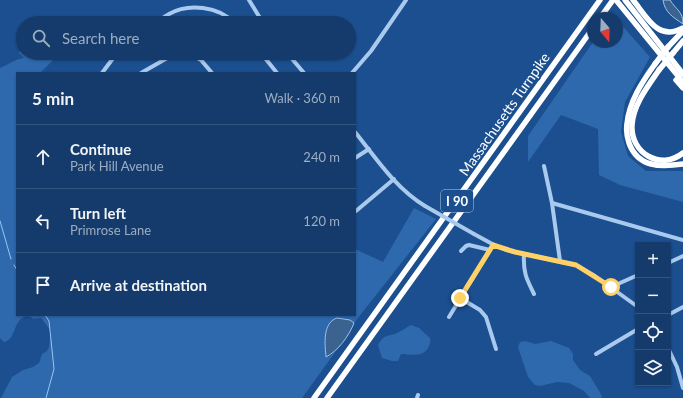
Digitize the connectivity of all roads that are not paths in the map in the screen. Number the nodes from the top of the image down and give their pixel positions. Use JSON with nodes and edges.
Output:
{"nodes":[{"id":1,"x":249,"y":0,"type":"edge"},
{"id":2,"x":406,"y":0,"type":"edge"},
{"id":3,"x":613,"y":0,"type":"edge"},
{"id":4,"x":616,"y":0,"type":"edge"},
{"id":5,"x":625,"y":0,"type":"edge"},
{"id":6,"x":633,"y":0,"type":"edge"},
{"id":7,"x":599,"y":1,"type":"edge"},
{"id":8,"x":604,"y":12,"type":"edge"},
{"id":9,"x":166,"y":16,"type":"edge"},
{"id":10,"x":225,"y":16,"type":"edge"},
{"id":11,"x":259,"y":16,"type":"edge"},
{"id":12,"x":682,"y":30,"type":"edge"},
{"id":13,"x":587,"y":36,"type":"edge"},
{"id":14,"x":683,"y":41,"type":"edge"},
{"id":15,"x":653,"y":47,"type":"junction"},
{"id":16,"x":112,"y":60,"type":"edge"},
{"id":17,"x":164,"y":60,"type":"edge"},
{"id":18,"x":201,"y":60,"type":"edge"},
{"id":19,"x":267,"y":60,"type":"edge"},
{"id":20,"x":292,"y":60,"type":"edge"},
{"id":21,"x":103,"y":72,"type":"edge"},
{"id":22,"x":143,"y":72,"type":"edge"},
{"id":23,"x":211,"y":72,"type":"edge"},
{"id":24,"x":276,"y":72,"type":"edge"},
{"id":25,"x":303,"y":72,"type":"edge"},
{"id":26,"x":353,"y":72,"type":"edge"},
{"id":27,"x":683,"y":74,"type":"edge"},
{"id":28,"x":683,"y":82,"type":"edge"},
{"id":29,"x":683,"y":88,"type":"edge"},
{"id":30,"x":356,"y":133,"type":"edge"},
{"id":31,"x":369,"y":149,"type":"junction"},
{"id":32,"x":683,"y":153,"type":"edge"},
{"id":33,"x":356,"y":157,"type":"edge"},
{"id":34,"x":683,"y":164,"type":"edge"},
{"id":35,"x":544,"y":166,"type":"dead end"},
{"id":36,"x":394,"y":179,"type":"junction"},
{"id":37,"x":552,"y":203,"type":"junction"},
{"id":38,"x":356,"y":211,"type":"edge"},
{"id":39,"x":683,"y":240,"type":"edge"},
{"id":40,"x":493,"y":245,"type":"junction"},
{"id":41,"x":490,"y":250,"type":"junction"},
{"id":42,"x":461,"y":251,"type":"dead end"},
{"id":43,"x":524,"y":254,"type":"junction"},
{"id":44,"x":683,"y":256,"type":"edge"},
{"id":45,"x":560,"y":261,"type":"junction"},
{"id":46,"x":671,"y":262,"type":"edge"},
{"id":47,"x":635,"y":276,"type":"edge"},
{"id":48,"x":611,"y":287,"type":"junction"},
{"id":49,"x":534,"y":294,"type":"dead end"},
{"id":50,"x":460,"y":298,"type":"junction"},
{"id":51,"x":635,"y":305,"type":"edge"},
{"id":52,"x":683,"y":307,"type":"edge"},
{"id":53,"x":670,"y":314,"type":"edge"},
{"id":54,"x":449,"y":317,"type":"dead end"},
{"id":55,"x":635,"y":331,"type":"edge"},
{"id":56,"x":496,"y":349,"type":"dead end"},
{"id":57,"x":669,"y":350,"type":"edge"},
{"id":58,"x":596,"y":354,"type":"dead end"},
{"id":59,"x":681,"y":373,"type":"edge"},
{"id":60,"x":683,"y":388,"type":"edge"},
{"id":61,"x":314,"y":398,"type":"edge"},
{"id":62,"x":327,"y":398,"type":"edge"}],
"edges":[{"from":1,"to":11,"type":"street"},
{"from":2,"to":26,"type":"street"},
{"from":3,"to":8,"type":"highway"},
{"from":4,"to":15,"type":"highway"},
{"from":5,"to":27,"type":"highway"},
{"from":6,"to":12,"type":"highway"},
{"from":7,"to":61,"type":"highway","name":"Massachusetts Turnpike","number":"I 90"},
{"from":9,"to":10,"type":"street"},
{"from":12,"to":34,"type":"highway","bridge":true},
{"from":13,"to":62,"type":"highway","name":"Massachusetts Turnpike","number":"I 90"},
{"from":14,"to":32,"type":"highway","bridge":true},
{"from":15,"to":28,"type":"highway"},
{"from":15,"to":29,"type":"highway"},
{"from":16,"to":21,"type":"street"},
{"from":17,"to":22,"type":"street"},
{"from":18,"to":23,"type":"street"},
{"from":19,"to":24,"type":"street"},
{"from":20,"to":25,"type":"street"},
{"from":30,"to":31,"type":"street"},
{"from":31,"to":33,"type":"street"},
{"from":31,"to":36,"type":"street"},
{"from":35,"to":37,"type":"street"},
{"from":36,"to":38,"type":"street"},
{"from":36,"to":40,"type":"street","bridge":true},
{"from":37,"to":39,"type":"street"},
{"from":37,"to":45,"type":"street"},
{"from":40,"to":41,"type":"street"},
{"from":40,"to":43,"type":"street"},
{"from":41,"to":42,"type":"street"},
{"from":41,"to":50,"type":"street"},
{"from":43,"to":45,"type":"street"},
{"from":43,"to":49,"type":"street"},
{"from":44,"to":46,"type":"street"},
{"from":45,"to":48,"type":"street"},
{"from":47,"to":48,"type":"street"},
{"from":48,"to":51,"type":"street"},
{"from":50,"to":54,"type":"street"},
{"from":50,"to":56,"type":"street"},
{"from":52,"to":53,"type":"street"},
{"from":55,"to":58,"type":"street"},
{"from":57,"to":59,"type":"street"},
{"from":59,"to":60,"type":"street"}]}
